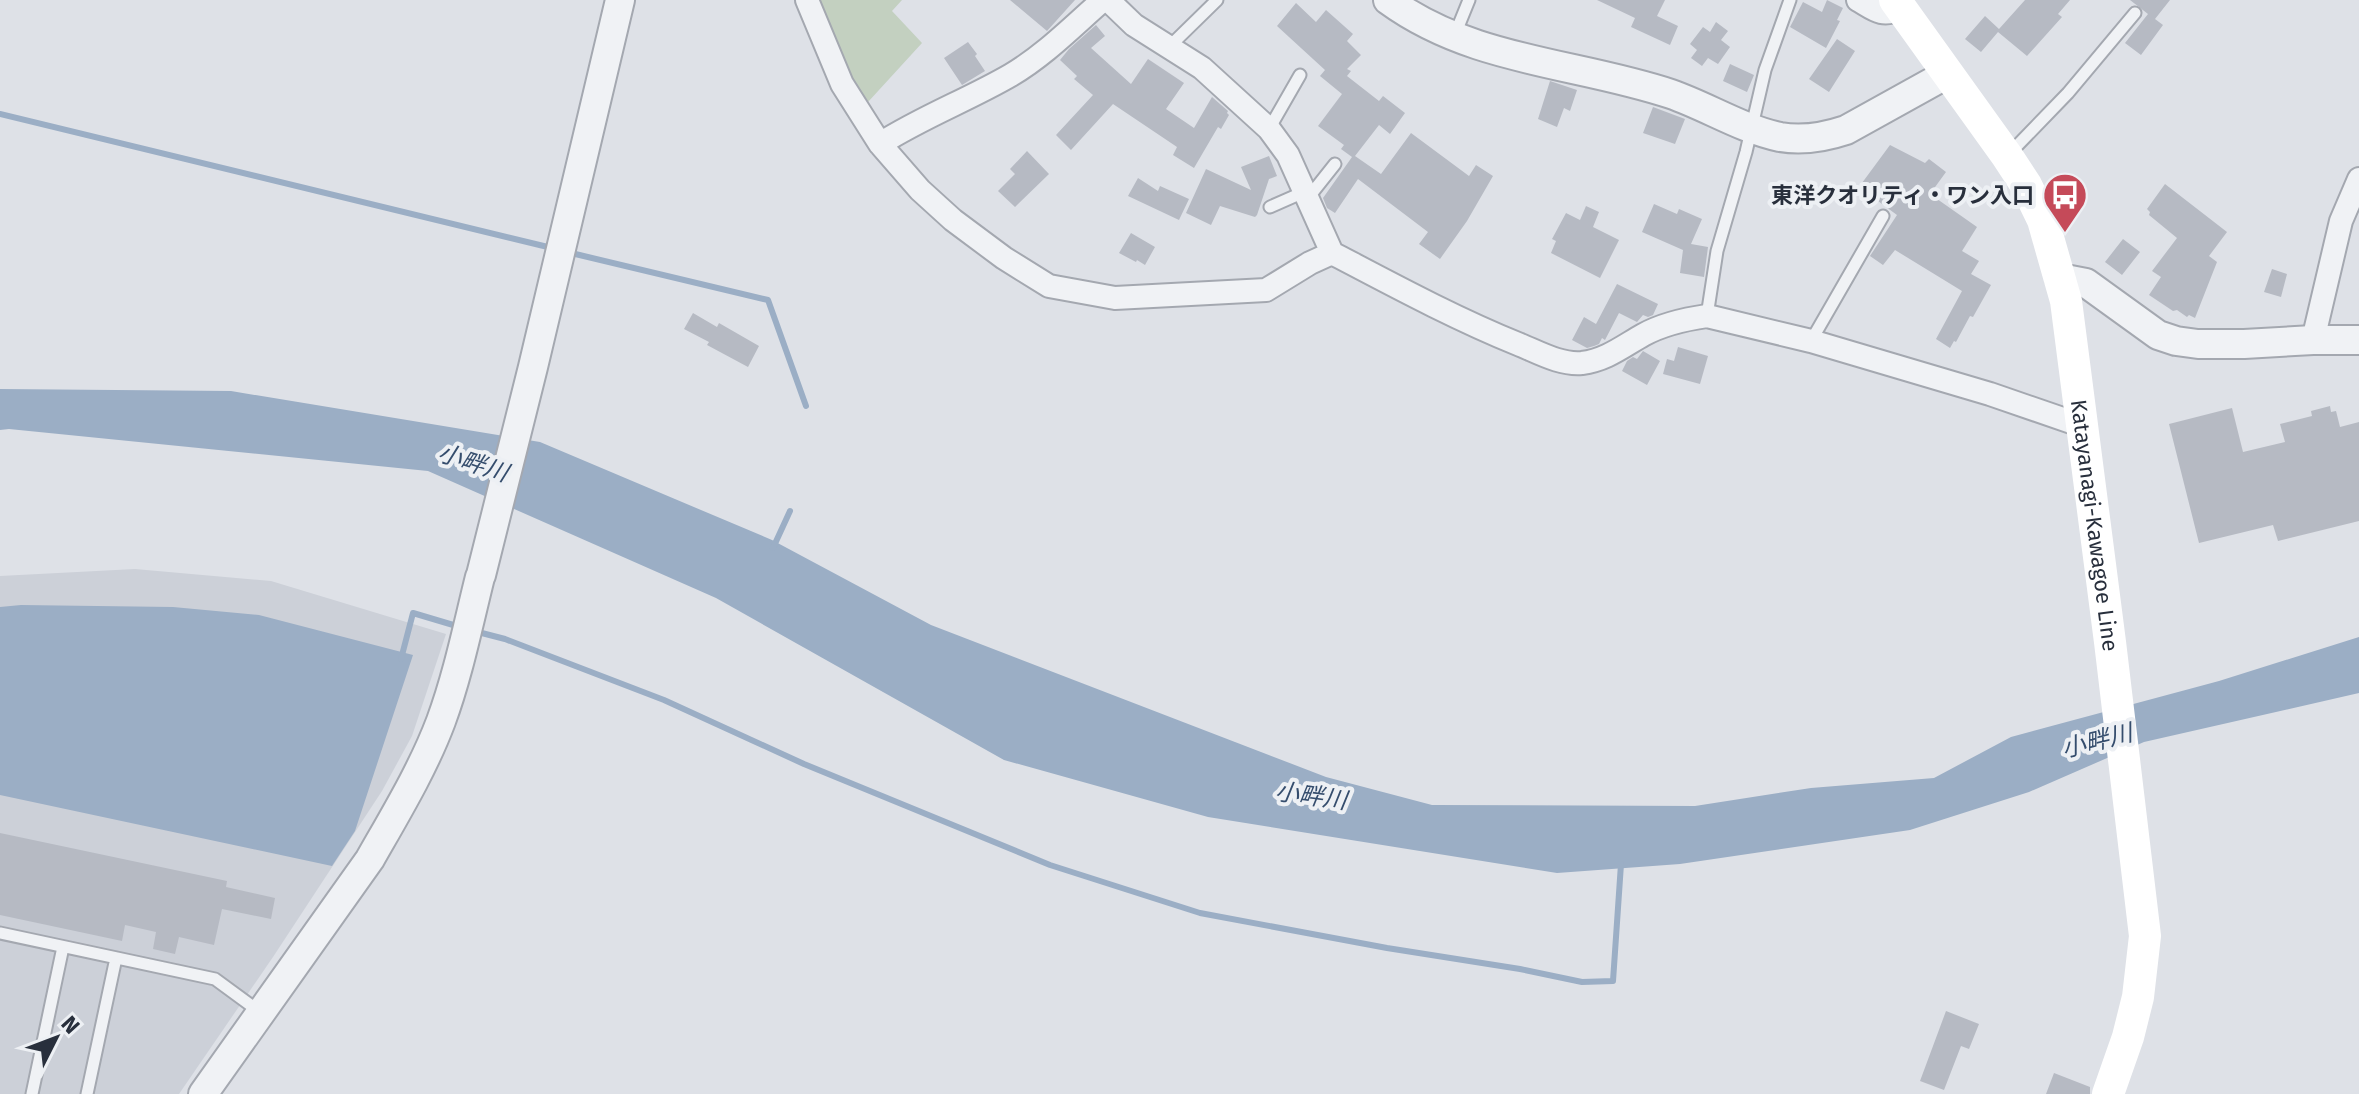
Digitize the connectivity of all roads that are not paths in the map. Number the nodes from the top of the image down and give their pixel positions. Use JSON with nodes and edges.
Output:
{"nodes":[{"id":1,"x":620,"y":0,"type":"edge"},
{"id":2,"x":807,"y":0,"type":"edge"},
{"id":3,"x":1105,"y":0,"type":"edge"},
{"id":4,"x":1217,"y":0,"type":"edge"},
{"id":5,"x":1388,"y":0,"type":"edge"},
{"id":6,"x":1469,"y":0,"type":"edge"},
{"id":7,"x":1790,"y":0,"type":"edge"},
{"id":8,"x":1858,"y":0,"type":"edge"},
{"id":9,"x":1902,"y":5,"type":"edge"},
{"id":10,"x":2135,"y":13,"type":"dead end"},
{"id":11,"x":1453,"y":38,"type":"junction"},
{"id":12,"x":1170,"y":46,"type":"junction"},
{"id":13,"x":1947,"y":74,"type":"junction"},
{"id":14,"x":1300,"y":75,"type":"dead end"},
{"id":15,"x":1751,"y":127,"type":"junction"},
{"id":16,"x":1269,"y":129,"type":"junction"},
{"id":17,"x":880,"y":144,"type":"junction"},
{"id":18,"x":2007,"y":156,"type":"junction"},
{"id":19,"x":1335,"y":164,"type":"dead end"},
{"id":20,"x":2359,"y":179,"type":"edge"},
{"id":21,"x":1305,"y":196,"type":"junction"},
{"id":22,"x":1270,"y":207,"type":"dead end"},
{"id":23,"x":1883,"y":216,"type":"dead end"},
{"id":24,"x":1332,"y":253,"type":"junction"},
{"id":25,"x":2060,"y":278,"type":"junction"},
{"id":26,"x":1707,"y":316,"type":"junction"},
{"id":27,"x":2313,"y":340,"type":"junction"},
{"id":28,"x":2359,"y":340,"type":"edge"},
{"id":29,"x":1811,"y":341,"type":"junction"},
{"id":30,"x":2083,"y":426,"type":"junction"},
{"id":31,"x":0,"y":933,"type":"edge"},
{"id":32,"x":63,"y":947,"type":"junction"},
{"id":33,"x":116,"y":958,"type":"junction"},
{"id":34,"x":261,"y":1013,"type":"junction"},
{"id":35,"x":32,"y":1094,"type":"edge"},
{"id":36,"x":87,"y":1094,"type":"edge"},
{"id":37,"x":203,"y":1094,"type":"edge"},
{"id":38,"x":2108,"y":1094,"type":"edge"}],
"edges":[{"from":1,"to":34,"type":"street"},
{"from":2,"to":17,"type":"street"},
{"from":3,"to":12,"type":"street"},
{"from":3,"to":17,"type":"street"},
{"from":4,"to":12,"type":"lane"},
{"from":5,"to":11,"type":"street"},
{"from":6,"to":11,"type":"lane"},
{"from":7,"to":15,"type":"lane"},
{"from":8,"to":9,"type":"street"},
{"from":9,"to":13,"type":"main road","name":"Katayanagi-Kawagoe Line"},
{"from":10,"to":18,"type":"lane"},
{"from":11,"to":15,"type":"street"},
{"from":12,"to":16,"type":"street"},
{"from":13,"to":15,"type":"street"},
{"from":13,"to":18,"type":"main road","name":"Katayanagi-Kawagoe Line"},
{"from":14,"to":16,"type":"lane"},
{"from":15,"to":26,"type":"lane"},
{"from":16,"to":21,"type":"street"},
{"from":17,"to":24,"type":"street"},
{"from":18,"to":25,"type":"main road","name":"Katayanagi-Kawagoe Line"},
{"from":19,"to":21,"type":"lane"},
{"from":20,"to":27,"type":"street"},
{"from":21,"to":22,"type":"lane"},
{"from":21,"to":24,"type":"street"},
{"from":23,"to":29,"type":"lane"},
{"from":24,"to":26,"type":"street"},
{"from":25,"to":27,"type":"street"},
{"from":25,"to":30,"type":"main road","name":"Katayanagi-Kawagoe Line"},
{"from":26,"to":29,"type":"street"},
{"from":27,"to":28,"type":"street"},
{"from":29,"to":30,"type":"street"},
{"from":30,"to":38,"type":"main road","name":"Katayanagi-Kawagoe Line"},
{"from":31,"to":32,"type":"lane"},
{"from":32,"to":33,"type":"lane"},
{"from":32,"to":35,"type":"lane"},
{"from":33,"to":34,"type":"lane"},
{"from":33,"to":36,"type":"lane"},
{"from":34,"to":37,"type":"street"}]}
